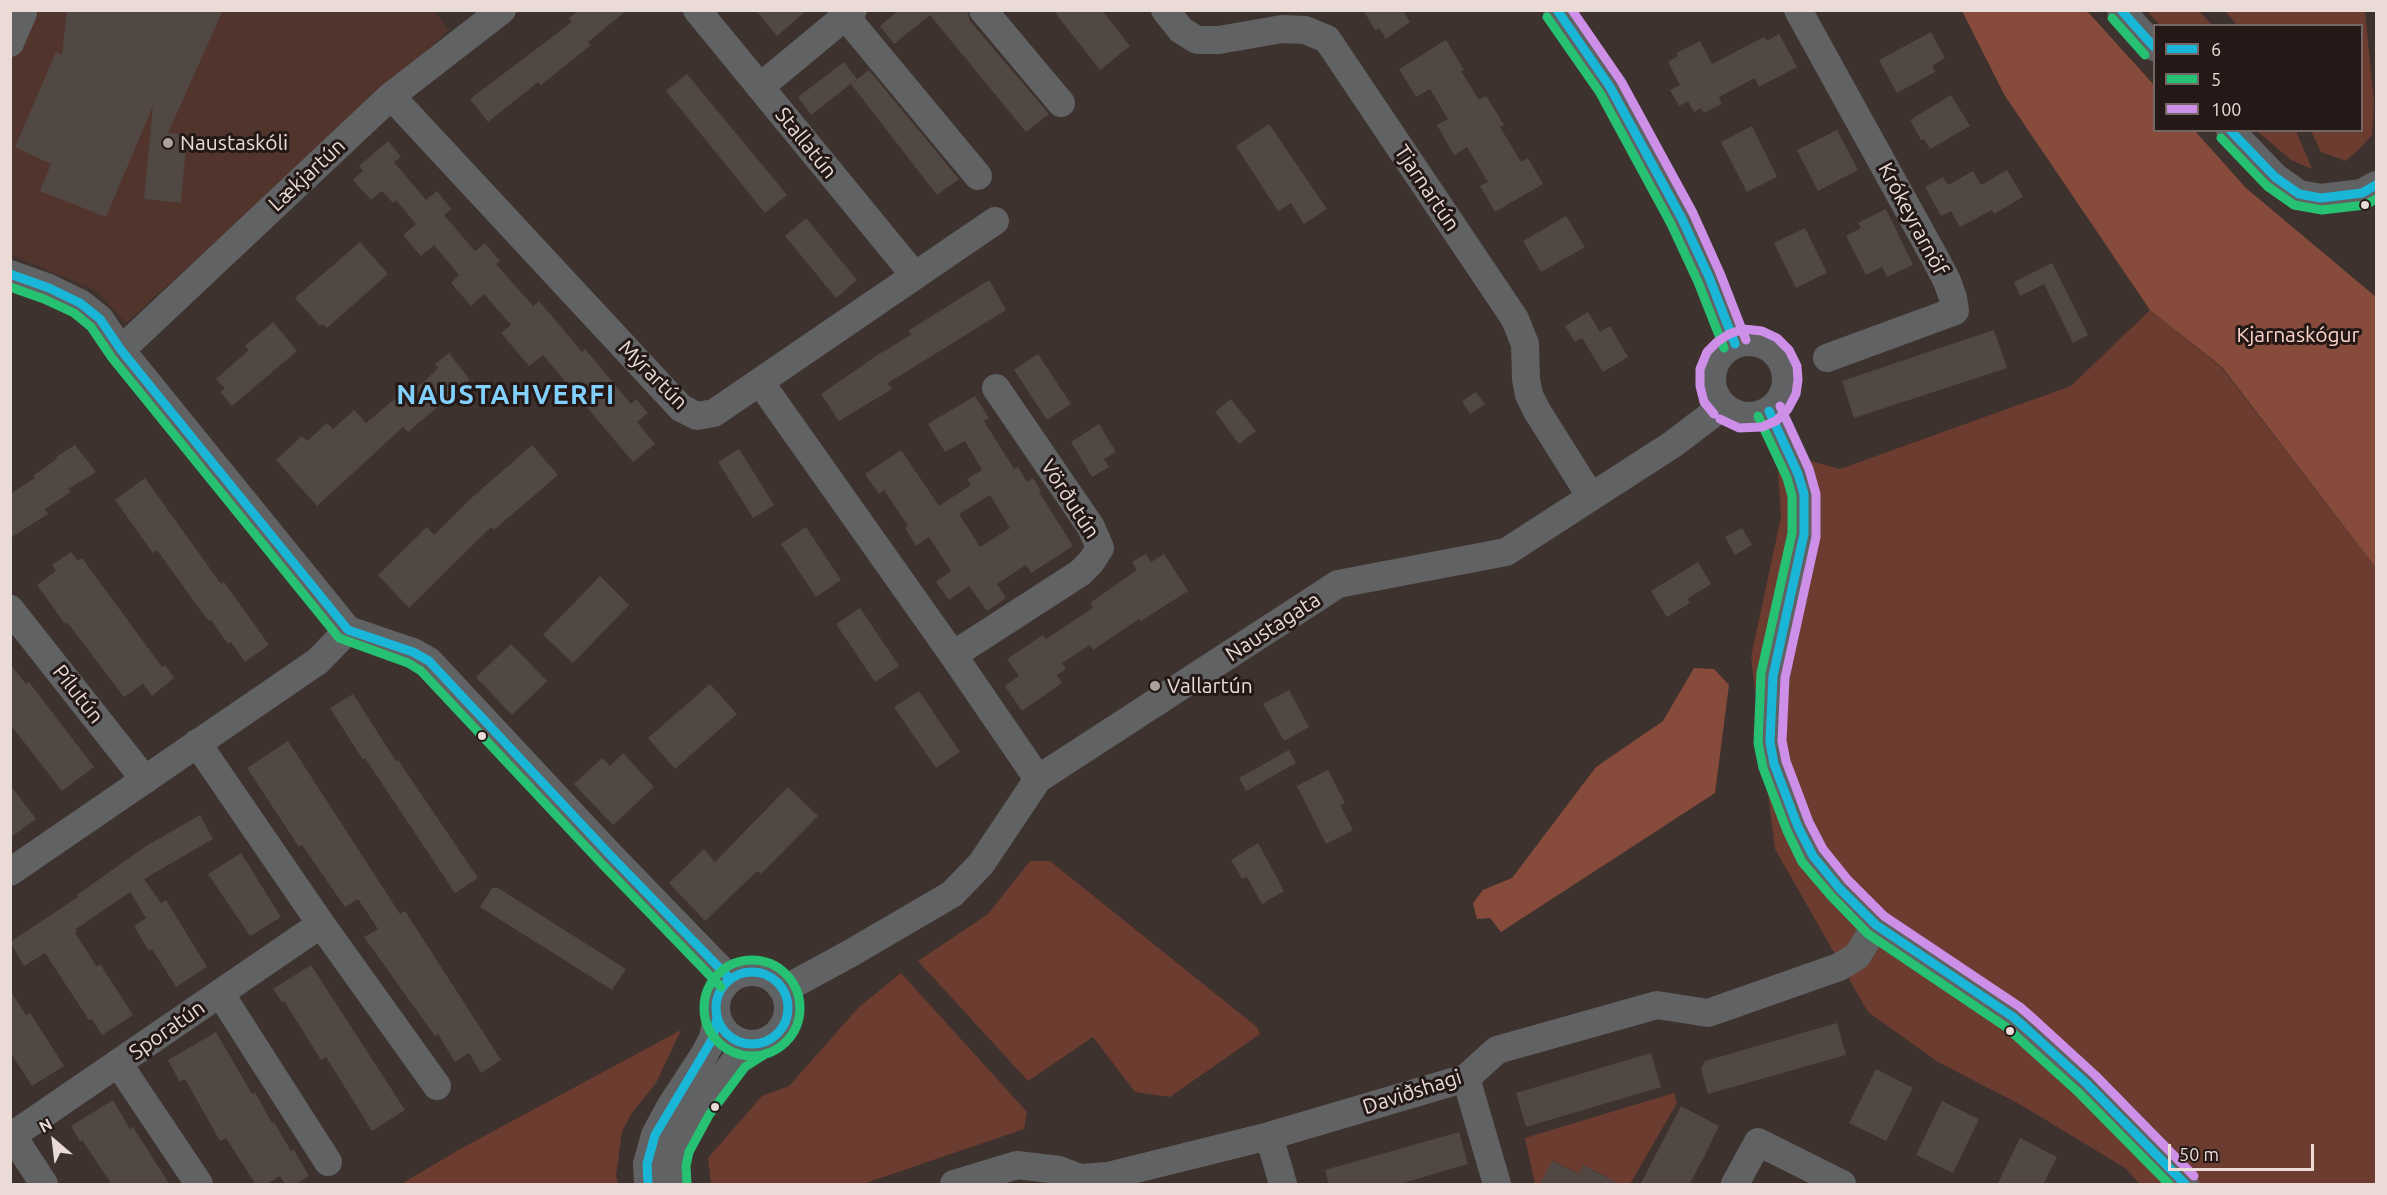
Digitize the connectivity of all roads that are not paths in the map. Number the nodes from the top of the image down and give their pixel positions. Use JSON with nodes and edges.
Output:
{"nodes":[{"id":1,"x":502,"y":10,"type":"edge"},
{"id":2,"x":697,"y":10,"type":"edge"},
{"id":3,"x":983,"y":10,"type":"edge"},
{"id":4,"x":1165,"y":10,"type":"edge"},
{"id":5,"x":1557,"y":10,"type":"edge"},
{"id":6,"x":1798,"y":10,"type":"edge"},
{"id":7,"x":2121,"y":10,"type":"edge"},
{"id":8,"x":23,"y":13,"type":"dead end"},
{"id":9,"x":849,"y":14,"type":"edge"},
{"id":10,"x":10,"y":43,"type":"edge"},
{"id":11,"x":2153,"y":46,"type":"edge"},
{"id":12,"x":760,"y":87,"type":"junction"},
{"id":13,"x":391,"y":96,"type":"junction"},
{"id":14,"x":1061,"y":103,"type":"dead end"},
{"id":15,"x":2232,"y":132,"type":"edge"},
{"id":16,"x":978,"y":176,"type":"dead end"},
{"id":17,"x":2376,"y":185,"type":"edge"},
{"id":18,"x":995,"y":221,"type":"dead end"},
{"id":19,"x":915,"y":276,"type":"junction"},
{"id":20,"x":13,"y":281,"type":"edge"},
{"id":21,"x":1735,"y":344,"type":"junction"},
{"id":22,"x":121,"y":350,"type":"junction"},
{"id":23,"x":1827,"y":358,"type":"dead end"},
{"id":24,"x":760,"y":382,"type":"junction"},
{"id":25,"x":996,"y":388,"type":"dead end"},
{"id":26,"x":1723,"y":406,"type":"junction"},
{"id":27,"x":1769,"y":411,"type":"junction"},
{"id":28,"x":1591,"y":497,"type":"junction"},
{"id":29,"x":10,"y":609,"type":"edge"},
{"id":30,"x":348,"y":630,"type":"junction"},
{"id":31,"x":953,"y":655,"type":"junction"},
{"id":32,"x":198,"y":743,"type":"junction"},
{"id":33,"x":1038,"y":779,"type":"junction"},
{"id":34,"x":145,"y":780,"type":"junction"},
{"id":35,"x":10,"y":872,"type":"edge"},
{"id":36,"x":321,"y":924,"type":"junction"},
{"id":37,"x":1876,"y":925,"type":"junction"},
{"id":38,"x":730,"y":979,"type":"junction"},
{"id":39,"x":783,"y":990,"type":"junction"},
{"id":40,"x":220,"y":993,"type":"junction"},
{"id":41,"x":717,"y":1017,"type":"junction"},
{"id":42,"x":761,"y":1043,"type":"junction"},
{"id":43,"x":117,"y":1063,"type":"junction"},
{"id":44,"x":1466,"y":1078,"type":"junction"},
{"id":45,"x":437,"y":1086,"type":"dead end"},
{"id":46,"x":12,"y":1134,"type":"edge"},
{"id":47,"x":1269,"y":1136,"type":"junction"},
{"id":48,"x":328,"y":1162,"type":"dead end"},
{"id":49,"x":1080,"y":1181,"type":"edge"},
{"id":50,"x":44,"y":1185,"type":"edge"},
{"id":51,"x":199,"y":1185,"type":"edge"},
{"id":52,"x":648,"y":1185,"type":"edge"},
{"id":53,"x":675,"y":1185,"type":"edge"},
{"id":54,"x":954,"y":1185,"type":"edge"},
{"id":55,"x":1283,"y":1185,"type":"edge"},
{"id":56,"x":1497,"y":1185,"type":"edge"},
{"id":57,"x":1735,"y":1185,"type":"edge"},
{"id":58,"x":1842,"y":1185,"type":"edge"},
{"id":59,"x":2185,"y":1185,"type":"edge"}],
"edges":[{"from":1,"to":13,"type":"street","name":"Lækjartún"},
{"from":2,"to":12,"type":"street","name":"Stallatún"},
{"from":3,"to":14,"type":"street"},
{"from":4,"to":28,"type":"street","name":"Tjarnartún"},
{"from":5,"to":21,"type":"street"},
{"from":6,"to":23,"type":"street","name":"Krókeyrarnöf"},
{"from":7,"to":11,"type":"street"},
{"from":8,"to":10,"type":"street"},
{"from":9,"to":12,"type":"street"},
{"from":9,"to":16,"type":"street"},
{"from":12,"to":19,"type":"street","name":"Stallatún"},
{"from":13,"to":22,"type":"street","name":"Lækjartún"},
{"from":13,"to":24,"type":"street","name":"Mýrartún"},
{"from":15,"to":17,"type":"street"},
{"from":18,"to":19,"type":"street","name":"Mýrartún"},
{"from":19,"to":24,"type":"street","name":"Mýrartún"},
{"from":20,"to":22,"type":"street"},
{"from":21,"to":26,"type":"street"},
{"from":21,"to":27,"type":"street"},
{"from":22,"to":30,"type":"street"},
{"from":24,"to":31,"type":"street"},
{"from":25,"to":31,"type":"street","name":"Vörðutún"},
{"from":26,"to":27,"type":"street"},
{"from":26,"to":28,"type":"street","name":"Naustagata"},
{"from":27,"to":37,"type":"street"},
{"from":28,"to":33,"type":"street","name":"Naustagata"},
{"from":29,"to":34,"type":"street","name":"Pílutún"},
{"from":30,"to":32,"type":"street"},
{"from":30,"to":38,"type":"street"},
{"from":31,"to":33,"type":"street"},
{"from":32,"to":34,"type":"street"},
{"from":32,"to":36,"type":"street"},
{"from":33,"to":39,"type":"street","name":"Naustagata"},
{"from":34,"to":35,"type":"street"},
{"from":36,"to":40,"type":"street","name":"Sporatún"},
{"from":36,"to":45,"type":"street"},
{"from":37,"to":44,"type":"street","name":"Daviðshagi"},
{"from":37,"to":59,"type":"street"},
{"from":38,"to":39,"type":"street"},
{"from":38,"to":41,"type":"street"},
{"from":39,"to":42,"type":"street"},
{"from":40,"to":43,"type":"street","name":"Sporatún"},
{"from":40,"to":48,"type":"street"},
{"from":41,"to":42,"type":"street"},
{"from":41,"to":52,"type":"street"},
{"from":42,"to":53,"type":"street"},
{"from":43,"to":46,"type":"street","name":"Sporatún"},
{"from":43,"to":51,"type":"street"},
{"from":44,"to":47,"type":"street","name":"Daviðshagi"},
{"from":44,"to":56,"type":"street"},
{"from":46,"to":50,"type":"street"},
{"from":47,"to":49,"type":"street","name":"Daviðshagi"},
{"from":47,"to":55,"type":"street"},
{"from":49,"to":54,"type":"street","name":"Daviðshagi"},
{"from":57,"to":58,"type":"street"}]}
